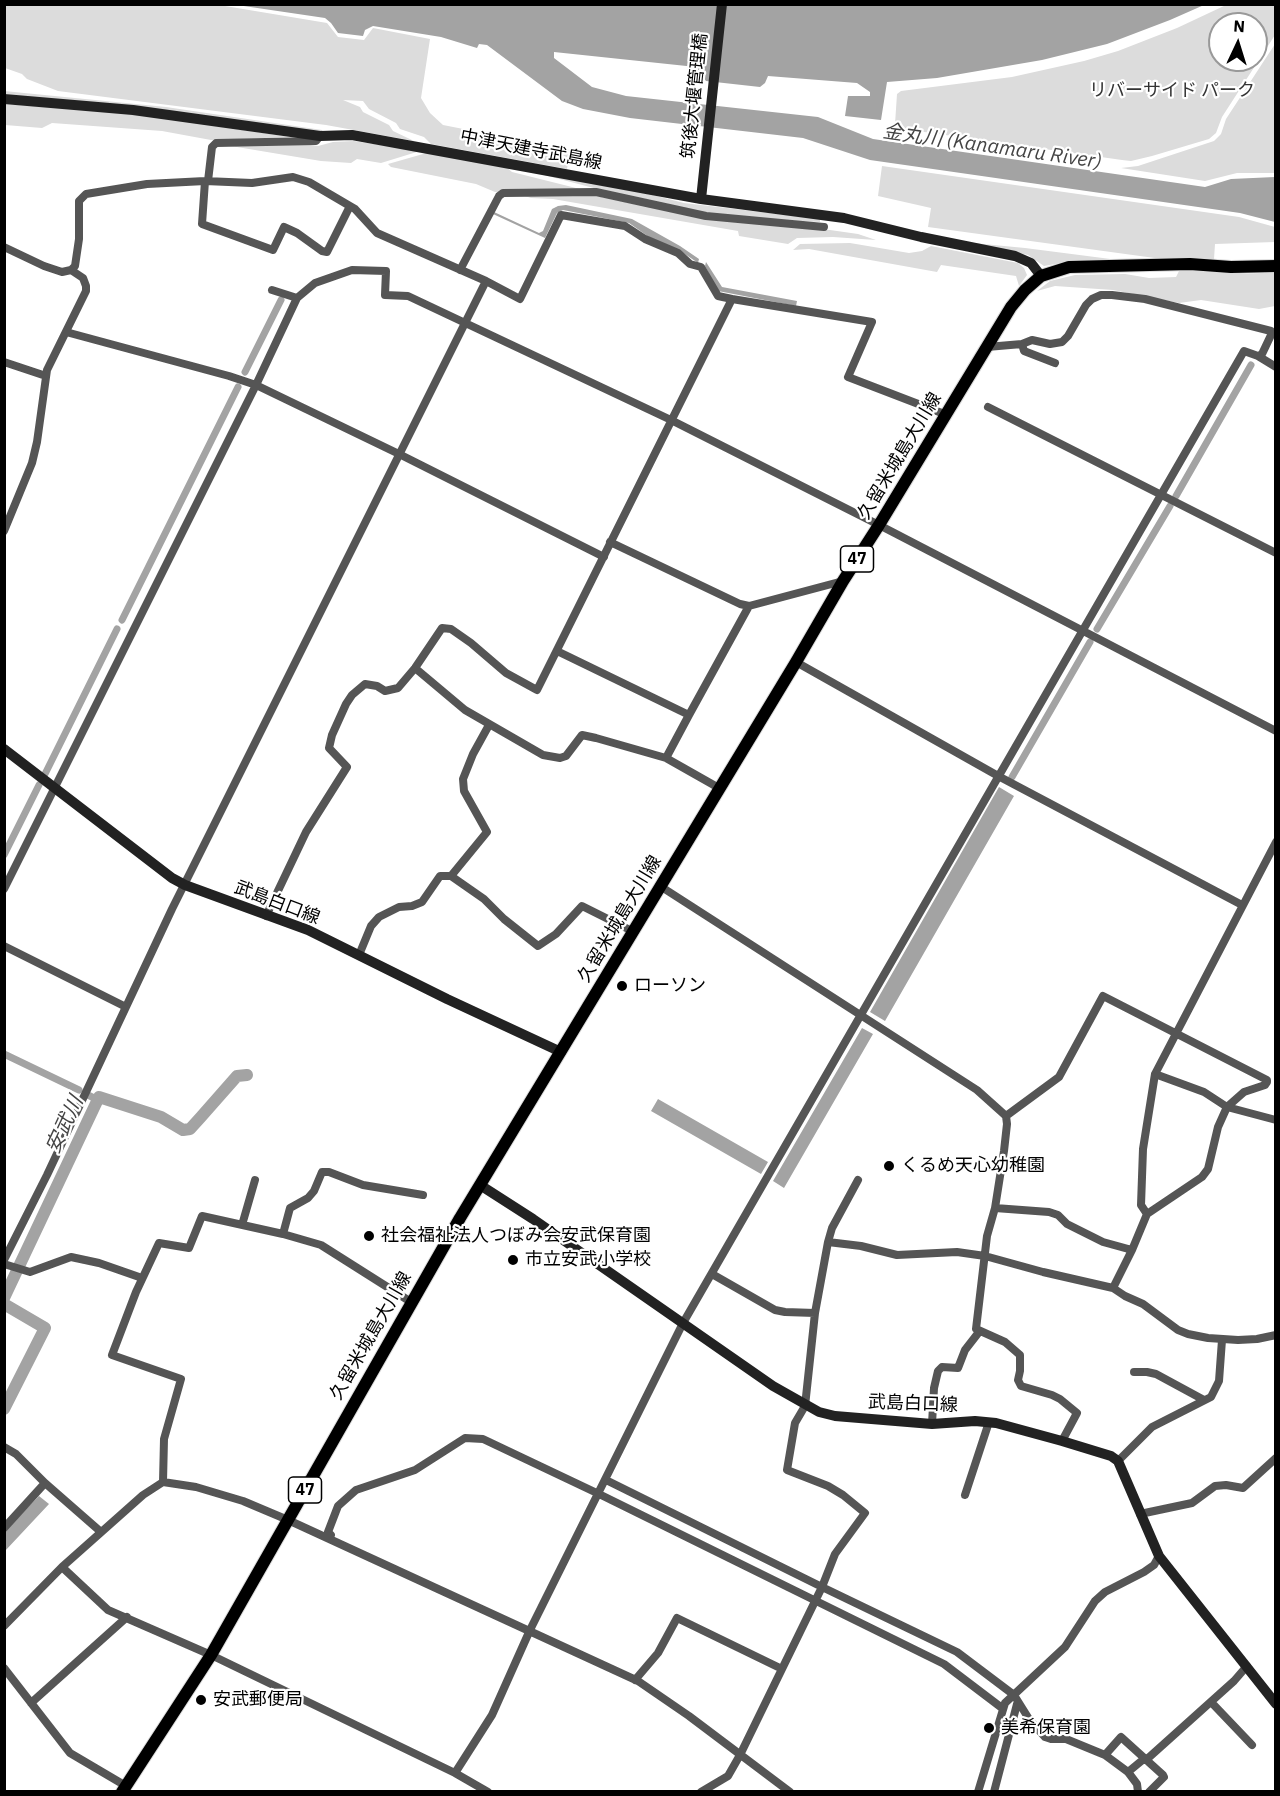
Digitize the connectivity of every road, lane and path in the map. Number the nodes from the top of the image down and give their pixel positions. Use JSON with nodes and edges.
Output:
{"nodes":[{"id":1,"x":722,"y":4,"type":"edge"},
{"id":2,"x":4,"y":99,"type":"edge"},
{"id":3,"x":320,"y":136,"type":"junction"},
{"id":4,"x":206,"y":181,"type":"junction"},
{"id":5,"x":701,"y":195,"type":"junction"},
{"id":6,"x":350,"y":206,"type":"junction"},
{"id":7,"x":824,"y":227,"type":"dead end"},
{"id":8,"x":4,"y":247,"type":"edge"},
{"id":9,"x":1275,"y":266,"type":"edge"},
{"id":10,"x":71,"y":270,"type":"junction"},
{"id":11,"x":460,"y":270,"type":"junction"},
{"id":12,"x":1041,"y":276,"type":"junction"},
{"id":13,"x":486,"y":281,"type":"junction"},
{"id":14,"x":272,"y":290,"type":"dead end"},
{"id":15,"x":297,"y":298,"type":"junction"},
{"id":16,"x":732,"y":299,"type":"junction"},
{"id":17,"x":466,"y":322,"type":"junction"},
{"id":18,"x":66,"y":332,"type":"junction"},
{"id":19,"x":1022,"y":344,"type":"junction"},
{"id":20,"x":987,"y":347,"type":"junction"},
{"id":21,"x":1258,"y":356,"type":"junction"},
{"id":22,"x":4,"y":362,"type":"edge"},
{"id":23,"x":1055,"y":363,"type":"dead end"},
{"id":24,"x":1275,"y":367,"type":"edge"},
{"id":25,"x":46,"y":376,"type":"junction"},
{"id":26,"x":256,"y":385,"type":"junction"},
{"id":27,"x":987,"y":407,"type":"dead end"},
{"id":28,"x":947,"y":415,"type":"junction"},
{"id":29,"x":671,"y":420,"type":"junction"},
{"id":30,"x":399,"y":454,"type":"junction"},
{"id":31,"x":1162,"y":494,"type":"junction"},
{"id":32,"x":879,"y":525,"type":"junction"},
{"id":33,"x":4,"y":531,"type":"edge"},
{"id":34,"x":610,"y":542,"type":"junction"},
{"id":35,"x":1275,"y":553,"type":"edge"},
{"id":36,"x":604,"y":557,"type":"junction"},
{"id":37,"x":843,"y":581,"type":"junction"},
{"id":38,"x":749,"y":606,"type":"junction"},
{"id":39,"x":1083,"y":631,"type":"junction"},
{"id":40,"x":556,"y":651,"type":"junction"},
{"id":41,"x":796,"y":662,"type":"junction"},
{"id":42,"x":416,"y":668,"type":"junction"},
{"id":43,"x":689,"y":715,"type":"junction"},
{"id":44,"x":489,"y":725,"type":"junction"},
{"id":45,"x":1275,"y":731,"type":"edge"},
{"id":46,"x":4,"y":750,"type":"edge"},
{"id":47,"x":666,"y":758,"type":"junction"},
{"id":48,"x":999,"y":777,"type":"junction"},
{"id":49,"x":719,"y":788,"type":"junction"},
{"id":50,"x":55,"y":789,"type":"junction"},
{"id":51,"x":1275,"y":842,"type":"edge"},
{"id":52,"x":451,"y":876,"type":"junction"},
{"id":53,"x":185,"y":885,"type":"junction"},
{"id":54,"x":660,"y":886,"type":"junction"},
{"id":55,"x":4,"y":889,"type":"edge"},
{"id":56,"x":1242,"y":905,"type":"junction"},
{"id":57,"x":266,"y":916,"type":"junction"},
{"id":58,"x":634,"y":932,"type":"junction"},
{"id":59,"x":4,"y":946,"type":"edge"},
{"id":60,"x":359,"y":955,"type":"junction"},
{"id":61,"x":126,"y":1006,"type":"junction"},
{"id":62,"x":862,"y":1015,"type":"junction"},
{"id":63,"x":1175,"y":1032,"type":"junction"},
{"id":64,"x":561,"y":1052,"type":"junction"},
{"id":65,"x":1155,"y":1074,"type":"junction"},
{"id":66,"x":1227,"y":1107,"type":"junction"},
{"id":67,"x":1006,"y":1116,"type":"junction"},
{"id":68,"x":1275,"y":1120,"type":"edge"},
{"id":69,"x":255,"y":1180,"type":"dead end"},
{"id":70,"x":858,"y":1180,"type":"dead end"},
{"id":71,"x":480,"y":1185,"type":"junction"},
{"id":72,"x":423,"y":1195,"type":"dead end"},
{"id":73,"x":995,"y":1208,"type":"junction"},
{"id":74,"x":1147,"y":1214,"type":"junction"},
{"id":75,"x":242,"y":1225,"type":"junction"},
{"id":76,"x":283,"y":1234,"type":"junction"},
{"id":77,"x":828,"y":1242,"type":"junction"},
{"id":78,"x":1132,"y":1250,"type":"junction"},
{"id":79,"x":985,"y":1256,"type":"junction"},
{"id":80,"x":5,"y":1263,"type":"edge"},
{"id":81,"x":712,"y":1274,"type":"junction"},
{"id":82,"x":142,"y":1278,"type":"junction"},
{"id":83,"x":1113,"y":1288,"type":"junction"},
{"id":84,"x":411,"y":1302,"type":"junction"},
{"id":85,"x":814,"y":1313,"type":"junction"},
{"id":86,"x":683,"y":1323,"type":"junction"},
{"id":87,"x":979,"y":1332,"type":"junction"},
{"id":88,"x":1275,"y":1335,"type":"edge"},
{"id":89,"x":1222,"y":1340,"type":"junction"},
{"id":90,"x":1134,"y":1372,"type":"dead end"},
{"id":91,"x":1204,"y":1400,"type":"junction"},
{"id":92,"x":805,"y":1406,"type":"junction"},
{"id":93,"x":989,"y":1422,"type":"junction"},
{"id":94,"x":932,"y":1424,"type":"junction"},
{"id":95,"x":1062,"y":1441,"type":"junction"},
{"id":96,"x":4,"y":1447,"type":"edge"},
{"id":97,"x":1275,"y":1458,"type":"edge"},
{"id":98,"x":1118,"y":1461,"type":"junction"},
{"id":99,"x":606,"y":1480,"type":"junction"},
{"id":100,"x":163,"y":1482,"type":"junction"},
{"id":101,"x":45,"y":1483,"type":"junction"},
{"id":102,"x":599,"y":1494,"type":"junction"},
{"id":103,"x":965,"y":1495,"type":"dead end"},
{"id":104,"x":1140,"y":1514,"type":"junction"},
{"id":105,"x":288,"y":1520,"type":"junction"},
{"id":106,"x":4,"y":1528,"type":"edge"},
{"id":107,"x":101,"y":1532,"type":"junction"},
{"id":108,"x":329,"y":1539,"type":"junction"},
{"id":109,"x":1159,"y":1556,"type":"junction"},
{"id":110,"x":62,"y":1567,"type":"junction"},
{"id":111,"x":822,"y":1587,"type":"junction"},
{"id":112,"x":815,"y":1602,"type":"junction"},
{"id":113,"x":127,"y":1617,"type":"junction"},
{"id":114,"x":4,"y":1626,"type":"edge"},
{"id":115,"x":530,"y":1630,"type":"junction"},
{"id":116,"x":211,"y":1655,"type":"junction"},
{"id":117,"x":1247,"y":1666,"type":"junction"},
{"id":118,"x":4,"y":1668,"type":"edge"},
{"id":119,"x":782,"y":1669,"type":"junction"},
{"id":120,"x":635,"y":1680,"type":"junction"},
{"id":121,"x":1014,"y":1695,"type":"junction"},
{"id":122,"x":1211,"y":1702,"type":"junction"},
{"id":123,"x":31,"y":1703,"type":"junction"},
{"id":124,"x":1017,"y":1704,"type":"junction"},
{"id":125,"x":1275,"y":1704,"type":"edge"},
{"id":126,"x":1002,"y":1708,"type":"junction"},
{"id":127,"x":1252,"y":1745,"type":"dead end"},
{"id":128,"x":740,"y":1755,"type":"junction"},
{"id":129,"x":1105,"y":1755,"type":"junction"},
{"id":130,"x":1146,"y":1759,"type":"junction"},
{"id":131,"x":1128,"y":1772,"type":"junction"},
{"id":132,"x":455,"y":1773,"type":"junction"},
{"id":133,"x":124,"y":1789,"type":"edge"},
{"id":134,"x":784,"y":1790,"type":"edge"},
{"id":135,"x":488,"y":1791,"type":"edge"},
{"id":136,"x":701,"y":1791,"type":"edge"},
{"id":137,"x":978,"y":1791,"type":"edge"},
{"id":138,"x":994,"y":1791,"type":"edge"},
{"id":139,"x":1138,"y":1791,"type":"edge"},
{"id":140,"x":1149,"y":1791,"type":"edge"}],
"edges":[{"from":1,"to":5,"type":"main road","name":"筑後大堰管理橋"},
{"from":2,"to":3,"type":"main road","name":"中津天建寺武島線"},
{"from":3,"to":4,"type":"street"},
{"from":3,"to":5,"type":"main road","name":"中津天建寺武島線"},
{"from":4,"to":6,"type":"street"},
{"from":4,"to":6,"type":"street"},
{"from":4,"to":10,"type":"street"},
{"from":5,"to":12,"type":"main road","name":"中津天建寺武島線"},
{"from":6,"to":11,"type":"street"},
{"from":7,"to":11,"type":"street"},
{"from":8,"to":10,"type":"street"},
{"from":9,"to":12,"type":"main road","name":"久留米城島大川線","number":"47"},
{"from":10,"to":18,"type":"street"},
{"from":11,"to":13,"type":"street"},
{"from":12,"to":20,"type":"main road","name":"久留米城島大川線","number":"47"},
{"from":13,"to":16,"type":"street"},
{"from":13,"to":17,"type":"street"},
{"from":14,"to":15,"type":"street"},
{"from":15,"to":17,"type":"street"},
{"from":15,"to":26,"type":"street"},
{"from":16,"to":28,"type":"street"},
{"from":16,"to":29,"type":"street"},
{"from":17,"to":29,"type":"street"},
{"from":17,"to":30,"type":"street"},
{"from":18,"to":25,"type":"street"},
{"from":18,"to":26,"type":"street"},
{"from":19,"to":20,"type":"street"},
{"from":19,"to":21,"type":"street"},
{"from":19,"to":23,"type":"street"},
{"from":20,"to":28,"type":"main road","name":"久留米城島大川線","number":"47"},
{"from":21,"to":24,"type":"street"},
{"from":21,"to":31,"type":"street"},
{"from":22,"to":25,"type":"street"},
{"from":25,"to":33,"type":"street"},
{"from":26,"to":30,"type":"street"},
{"from":26,"to":50,"type":"street"},
{"from":27,"to":31,"type":"street"},
{"from":28,"to":32,"type":"main road","name":"久留米城島大川線","number":"47"},
{"from":29,"to":32,"type":"street"},
{"from":29,"to":34,"type":"street"},
{"from":30,"to":36,"type":"street"},
{"from":30,"to":53,"type":"street"},
{"from":31,"to":35,"type":"street"},
{"from":31,"to":39,"type":"street"},
{"from":32,"to":37,"type":"main road","name":"久留米城島大川線","number":"47"},
{"from":32,"to":39,"type":"street"},
{"from":34,"to":36,"type":"street"},
{"from":34,"to":38,"type":"street"},
{"from":36,"to":40,"type":"street"},
{"from":37,"to":38,"type":"street"},
{"from":37,"to":41,"type":"main road","name":"久留米城島大川線","number":"47"},
{"from":38,"to":43,"type":"street"},
{"from":39,"to":45,"type":"street"},
{"from":39,"to":48,"type":"street"},
{"from":40,"to":42,"type":"street"},
{"from":40,"to":43,"type":"street"},
{"from":41,"to":48,"type":"street"},
{"from":41,"to":49,"type":"main road","name":"久留米城島大川線","number":"47"},
{"from":42,"to":44,"type":"street"},
{"from":42,"to":57,"type":"street"},
{"from":43,"to":47,"type":"street"},
{"from":44,"to":47,"type":"street"},
{"from":44,"to":52,"type":"street"},
{"from":46,"to":50,"type":"main road","name":"武島白口線"},
{"from":47,"to":49,"type":"street"},
{"from":48,"to":56,"type":"street"},
{"from":48,"to":62,"type":"street"},
{"from":49,"to":54,"type":"main road","name":"久留米城島大川線","number":"47"},
{"from":50,"to":53,"type":"main road","name":"武島白口線"},
{"from":50,"to":55,"type":"street"},
{"from":51,"to":56,"type":"street"},
{"from":52,"to":58,"type":"street"},
{"from":52,"to":60,"type":"street"},
{"from":53,"to":57,"type":"main road","name":"武島白口線"},
{"from":53,"to":61,"type":"street"},
{"from":54,"to":58,"type":"main road","name":"久留米城島大川線","number":"47"},
{"from":54,"to":62,"type":"street"},
{"from":56,"to":63,"type":"street"},
{"from":57,"to":60,"type":"main road","name":"武島白口線"},
{"from":58,"to":64,"type":"main road","name":"久留米城島大川線","number":"47"},
{"from":59,"to":61,"type":"street"},
{"from":60,"to":64,"type":"main road","name":"武島白口線"},
{"from":61,"to":80,"type":"street"},
{"from":62,"to":67,"type":"street"},
{"from":62,"to":81,"type":"street"},
{"from":63,"to":65,"type":"street"},
{"from":63,"to":66,"type":"street"},
{"from":63,"to":67,"type":"street"},
{"from":64,"to":71,"type":"main road","name":"久留米城島大川線","number":"47"},
{"from":65,"to":66,"type":"street"},
{"from":65,"to":74,"type":"street"},
{"from":66,"to":68,"type":"street"},
{"from":66,"to":74,"type":"street"},
{"from":67,"to":73,"type":"street"},
{"from":69,"to":75,"type":"street"},
{"from":70,"to":77,"type":"street"},
{"from":71,"to":84,"type":"main road","name":"久留米城島大川線","number":"47"},
{"from":71,"to":86,"type":"main road","name":"武島白口線"},
{"from":72,"to":76,"type":"street"},
{"from":73,"to":78,"type":"street"},
{"from":73,"to":79,"type":"street"},
{"from":74,"to":78,"type":"street"},
{"from":75,"to":76,"type":"street"},
{"from":75,"to":82,"type":"street"},
{"from":76,"to":84,"type":"street"},
{"from":77,"to":79,"type":"street"},
{"from":77,"to":85,"type":"street"},
{"from":78,"to":83,"type":"street"},
{"from":79,"to":83,"type":"street"},
{"from":79,"to":87,"type":"street"},
{"from":80,"to":82,"type":"street"},
{"from":81,"to":85,"type":"street"},
{"from":81,"to":86,"type":"street"},
{"from":82,"to":100,"type":"street"},
{"from":83,"to":89,"type":"street"},
{"from":84,"to":105,"type":"main road","name":"久留米城島大川線","number":"47"},
{"from":85,"to":92,"type":"street"},
{"from":86,"to":92,"type":"main road","name":"武島白口線"},
{"from":86,"to":99,"type":"street"},
{"from":87,"to":94,"type":"street"},
{"from":87,"to":95,"type":"street"},
{"from":88,"to":89,"type":"street"},
{"from":89,"to":91,"type":"street"},
{"from":90,"to":91,"type":"street"},
{"from":91,"to":98,"type":"street"},
{"from":92,"to":94,"type":"main road","name":"武島白口線"},
{"from":92,"to":111,"type":"street"},
{"from":93,"to":94,"type":"main road","name":"武島白口線"},
{"from":93,"to":95,"type":"main road","name":"武島白口線"},
{"from":93,"to":103,"type":"street"},
{"from":95,"to":98,"type":"main road","name":"武島白口線"},
{"from":96,"to":101,"type":"street"},
{"from":97,"to":104,"type":"street"},
{"from":98,"to":104,"type":"main road"},
{"from":99,"to":102,"type":"street"},
{"from":99,"to":111,"type":"street"},
{"from":100,"to":105,"type":"street"},
{"from":100,"to":107,"type":"street"},
{"from":101,"to":106,"type":"street"},
{"from":101,"to":107,"type":"street"},
{"from":102,"to":108,"type":"street"},
{"from":102,"to":112,"type":"street"},
{"from":102,"to":115,"type":"street"},
{"from":104,"to":109,"type":"main road"},
{"from":105,"to":108,"type":"street"},
{"from":105,"to":116,"type":"main road","name":"久留米城島大川線","number":"47"},
{"from":107,"to":110,"type":"street"},
{"from":108,"to":115,"type":"street"},
{"from":109,"to":117,"type":"main road"},
{"from":109,"to":121,"type":"street"},
{"from":110,"to":113,"type":"street"},
{"from":110,"to":114,"type":"street"},
{"from":111,"to":112,"type":"street"},
{"from":111,"to":121,"type":"street"},
{"from":112,"to":119,"type":"street"},
{"from":112,"to":126,"type":"street"},
{"from":113,"to":116,"type":"street"},
{"from":113,"to":123,"type":"street"},
{"from":115,"to":120,"type":"street"},
{"from":115,"to":132,"type":"street"},
{"from":116,"to":132,"type":"street"},
{"from":116,"to":133,"type":"main road","name":"久留米城島大川線","number":"47"},
{"from":117,"to":122,"type":"street"},
{"from":117,"to":125,"type":"main road"},
{"from":118,"to":123,"type":"street"},
{"from":119,"to":120,"type":"street"},
{"from":119,"to":128,"type":"street"},
{"from":120,"to":128,"type":"street"},
{"from":121,"to":124,"type":"street"},
{"from":121,"to":126,"type":"street"},
{"from":122,"to":127,"type":"street"},
{"from":122,"to":130,"type":"street"},
{"from":123,"to":133,"type":"street"},
{"from":124,"to":129,"type":"street"},
{"from":124,"to":138,"type":"street"},
{"from":126,"to":137,"type":"street"},
{"from":128,"to":134,"type":"street"},
{"from":128,"to":136,"type":"street"},
{"from":129,"to":130,"type":"street"},
{"from":129,"to":131,"type":"street"},
{"from":130,"to":131,"type":"street"},
{"from":130,"to":140,"type":"street"},
{"from":131,"to":139,"type":"street"},
{"from":132,"to":135,"type":"street"}]}
